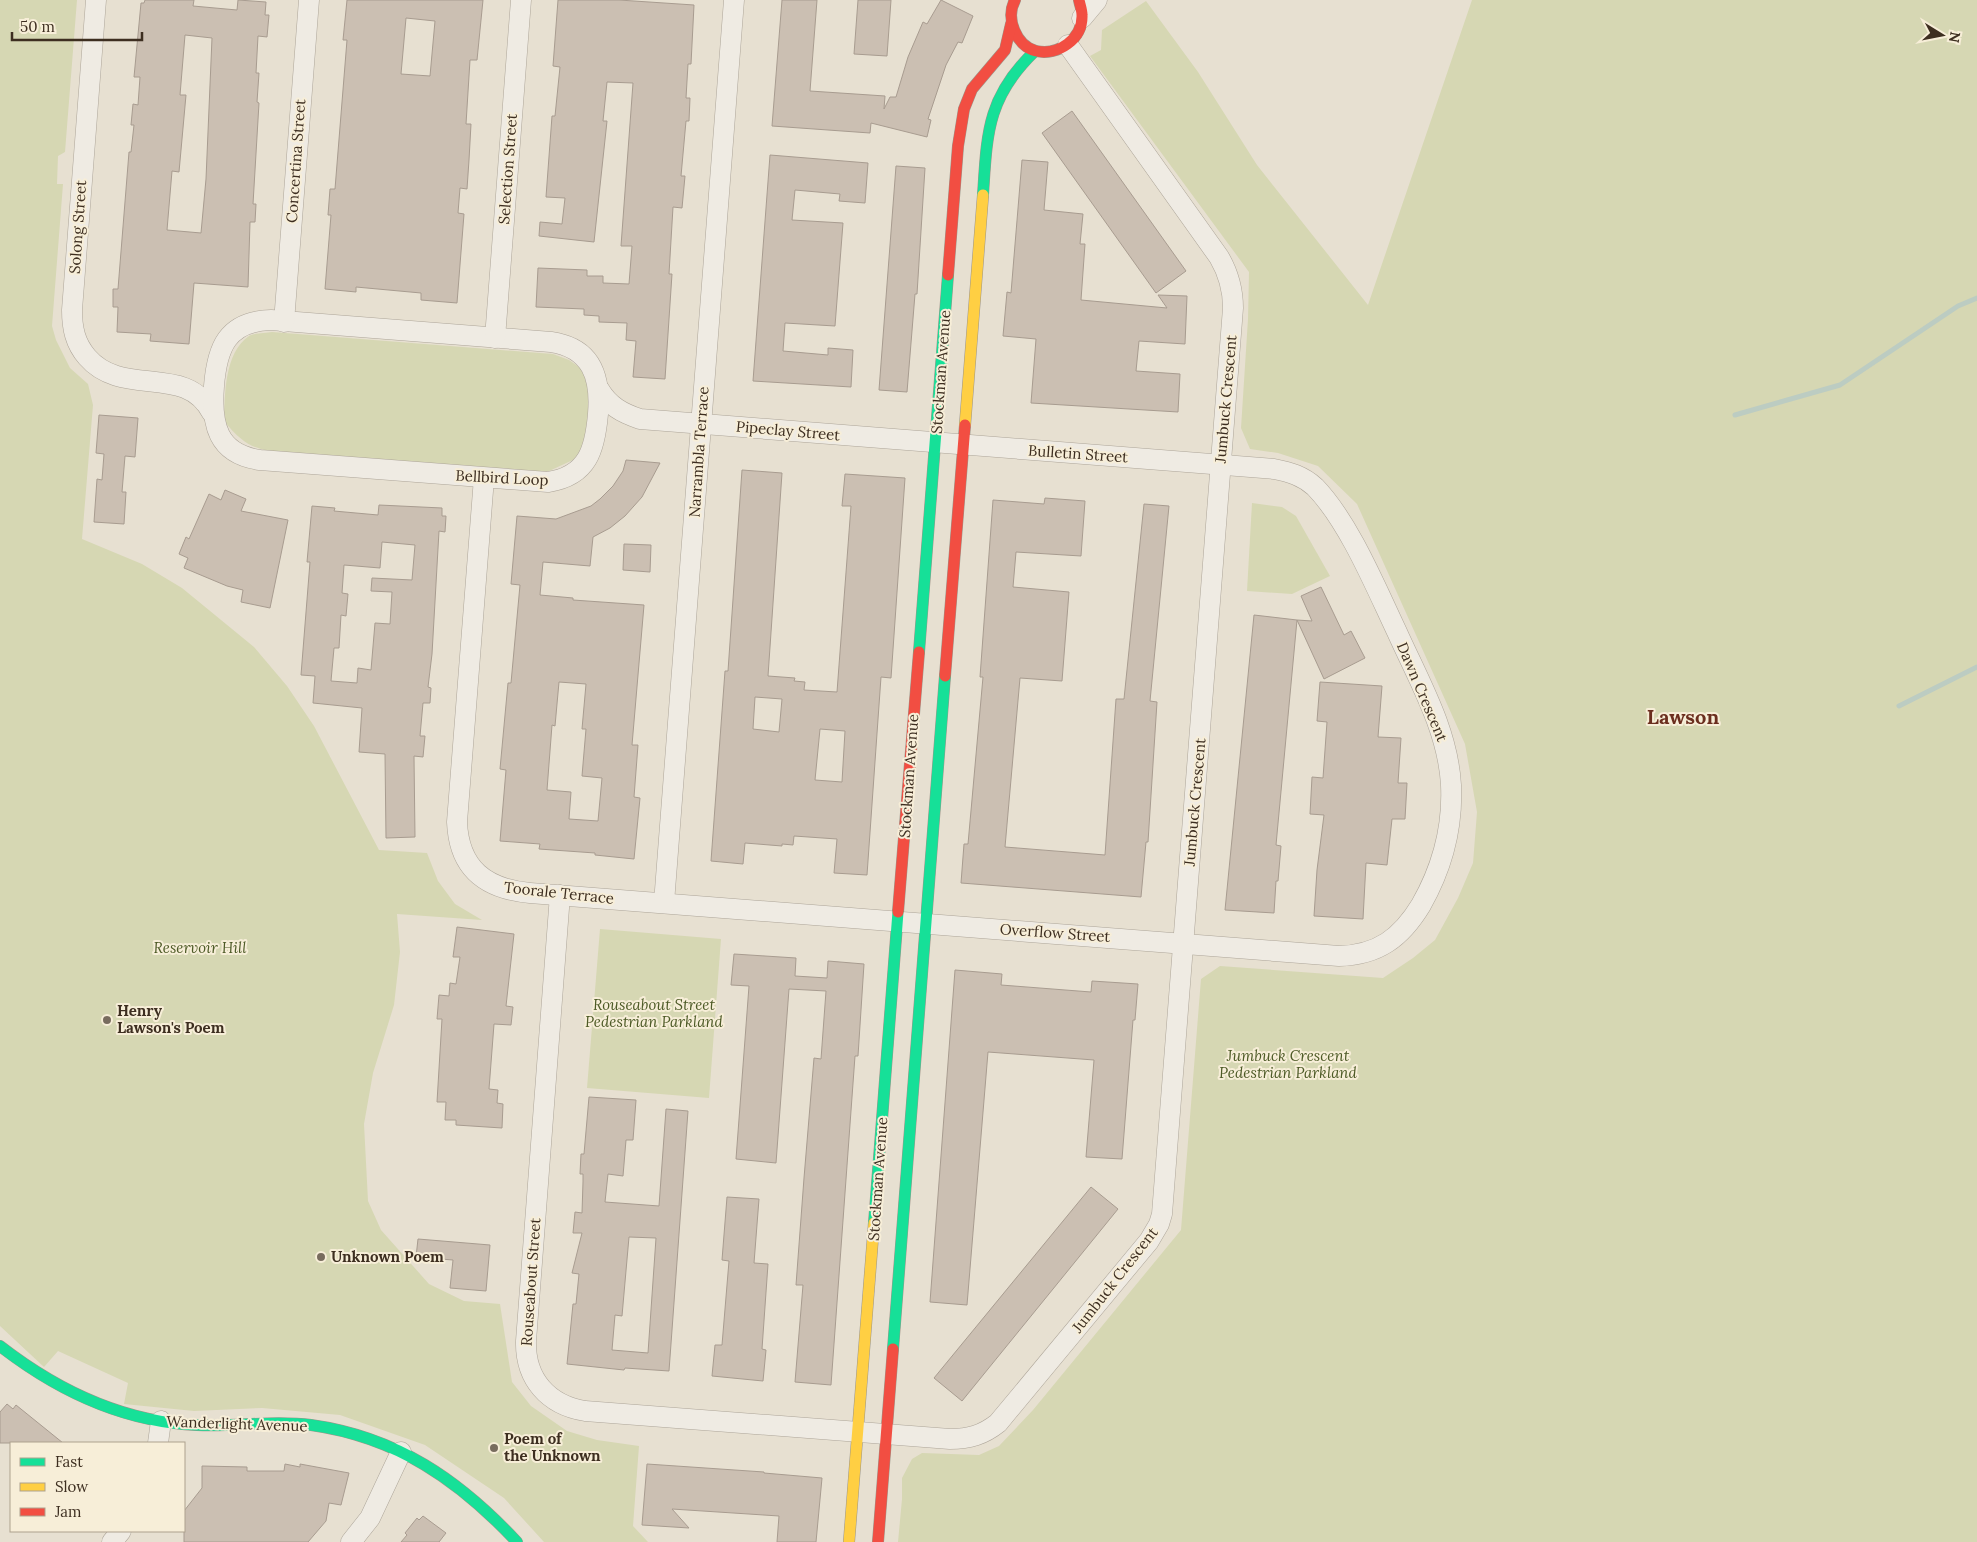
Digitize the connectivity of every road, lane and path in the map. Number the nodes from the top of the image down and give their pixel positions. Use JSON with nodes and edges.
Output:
{"nodes":[{"id":1,"x":96,"y":0,"type":"edge"},
{"id":2,"x":309,"y":0,"type":"edge"},
{"id":3,"x":521,"y":0,"type":"edge"},
{"id":4,"x":734,"y":0,"type":"edge"},
{"id":5,"x":1014,"y":0,"type":"edge"},
{"id":6,"x":1097,"y":0,"type":"edge"},
{"id":7,"x":1081,"y":9,"type":"edge"},
{"id":8,"x":1011,"y":24,"type":"junction"},
{"id":9,"x":1068,"y":45,"type":"junction"},
{"id":10,"x":1035,"y":51,"type":"junction"},
{"id":11,"x":284,"y":322,"type":"junction"},
{"id":12,"x":495,"y":338,"type":"junction"},
{"id":13,"x":216,"y":359,"type":"junction"},
{"id":14,"x":174,"y":384,"type":"junction"},
{"id":15,"x":599,"y":389,"type":"junction"},
{"id":16,"x":212,"y":413,"type":"junction"},
{"id":17,"x":640,"y":419,"type":"junction"},
{"id":18,"x":701,"y":424,"type":"junction"},
{"id":19,"x":595,"y":442,"type":"junction"},
{"id":20,"x":935,"y":442,"type":"junction"},
{"id":21,"x":964,"y":445,"type":"junction"},
{"id":22,"x":1221,"y":465,"type":"junction"},
{"id":23,"x":484,"y":478,"type":"junction"},
{"id":24,"x":560,"y":895,"type":"junction"},
{"id":25,"x":664,"y":903,"type":"junction"},
{"id":26,"x":898,"y":921,"type":"junction"},
{"id":27,"x":926,"y":923,"type":"junction"},
{"id":28,"x":1184,"y":944,"type":"junction"},
{"id":29,"x":0,"y":1346,"type":"edge"},
{"id":30,"x":161,"y":1421,"type":"junction"},
{"id":31,"x":872,"y":1433,"type":"junction"},
{"id":32,"x":158,"y":1442,"type":"edge"},
{"id":33,"x":402,"y":1452,"type":"junction"},
{"id":34,"x":120,"y":1532,"type":"edge"},
{"id":35,"x":112,"y":1542,"type":"edge"},
{"id":36,"x":352,"y":1542,"type":"edge"},
{"id":37,"x":517,"y":1542,"type":"edge"},
{"id":38,"x":850,"y":1542,"type":"edge"},
{"id":39,"x":878,"y":1542,"type":"edge"}],
"edges":[{"from":1,"to":14,"type":"street","name":"Solong Street"},
{"from":2,"to":11,"type":"street","name":"Concertina Street"},
{"from":3,"to":12,"type":"street","name":"Selection Street"},
{"from":4,"to":18,"type":"street","name":"Narrambla Terrace"},
{"from":5,"to":8,"type":"street","name":"Stockman Avenue"},
{"from":6,"to":7,"type":"street"},
{"from":7,"to":9,"type":"street"},
{"from":8,"to":10,"type":"street"},
{"from":8,"to":20,"type":"street","name":"Stockman Avenue"},
{"from":9,"to":10,"type":"street"},
{"from":9,"to":22,"type":"street","name":"Jumbuck Crescent"},
{"from":10,"to":21,"type":"street","name":"Stockman Avenue"},
{"from":11,"to":12,"type":"street","name":"Bellbird Loop"},
{"from":11,"to":13,"type":"street","name":"Bellbird Loop"},
{"from":12,"to":15,"type":"street","name":"Bellbird Loop"},
{"from":13,"to":14,"type":"street","name":"Solong Street"},
{"from":13,"to":16,"type":"street","name":"Bellbird Loop"},
{"from":14,"to":16,"type":"street","name":"Solong Street"},
{"from":15,"to":17,"type":"street","name":"Pipeclay Street"},
{"from":15,"to":19,"type":"street","name":"Bellbird Loop"},
{"from":16,"to":23,"type":"street","name":"Bellbird Loop"},
{"from":17,"to":18,"type":"street","name":"Pipeclay Street"},
{"from":17,"to":19,"type":"street","name":"Pipeclay Street"},
{"from":18,"to":20,"type":"street","name":"Pipeclay Street"},
{"from":18,"to":25,"type":"street","name":"Narrambla Terrace"},
{"from":19,"to":23,"type":"street","name":"Bellbird Loop"},
{"from":20,"to":21,"type":"street","name":"Bulletin Street"},
{"from":20,"to":26,"type":"street","name":"Stockman Avenue"},
{"from":21,"to":22,"type":"street","name":"Bulletin Street"},
{"from":21,"to":27,"type":"street","name":"Stockman Avenue"},
{"from":22,"to":28,"type":"street","name":"Jumbuck Crescent"},
{"from":22,"to":28,"type":"street","name":"Dawn Crescent"},
{"from":23,"to":24,"type":"street","name":"Toorale Terrace"},
{"from":24,"to":25,"type":"street","name":"Toorale Terrace"},
{"from":24,"to":31,"type":"street","name":"Rouseabout Street"},
{"from":25,"to":26,"type":"street","name":"Toorale Terrace"},
{"from":26,"to":27,"type":"street","name":"Toorale Terrace"},
{"from":26,"to":31,"type":"street","name":"Stockman Avenue"},
{"from":27,"to":28,"type":"street","name":"Overflow Street"},
{"from":27,"to":31,"type":"street","name":"Stockman Avenue"},
{"from":28,"to":31,"type":"street","name":"Jumbuck Crescent"},
{"from":29,"to":30,"type":"street","name":"Wanderlight Avenue"},
{"from":30,"to":32,"type":"street"},
{"from":30,"to":33,"type":"street","name":"Wanderlight Avenue"},
{"from":31,"to":38,"type":"street","name":"Stockman Avenue"},
{"from":31,"to":39,"type":"street","name":"Stockman Avenue"},
{"from":33,"to":36,"type":"street"},
{"from":33,"to":37,"type":"street","name":"Wanderlight Avenue"},
{"from":34,"to":35,"type":"street"}]}
